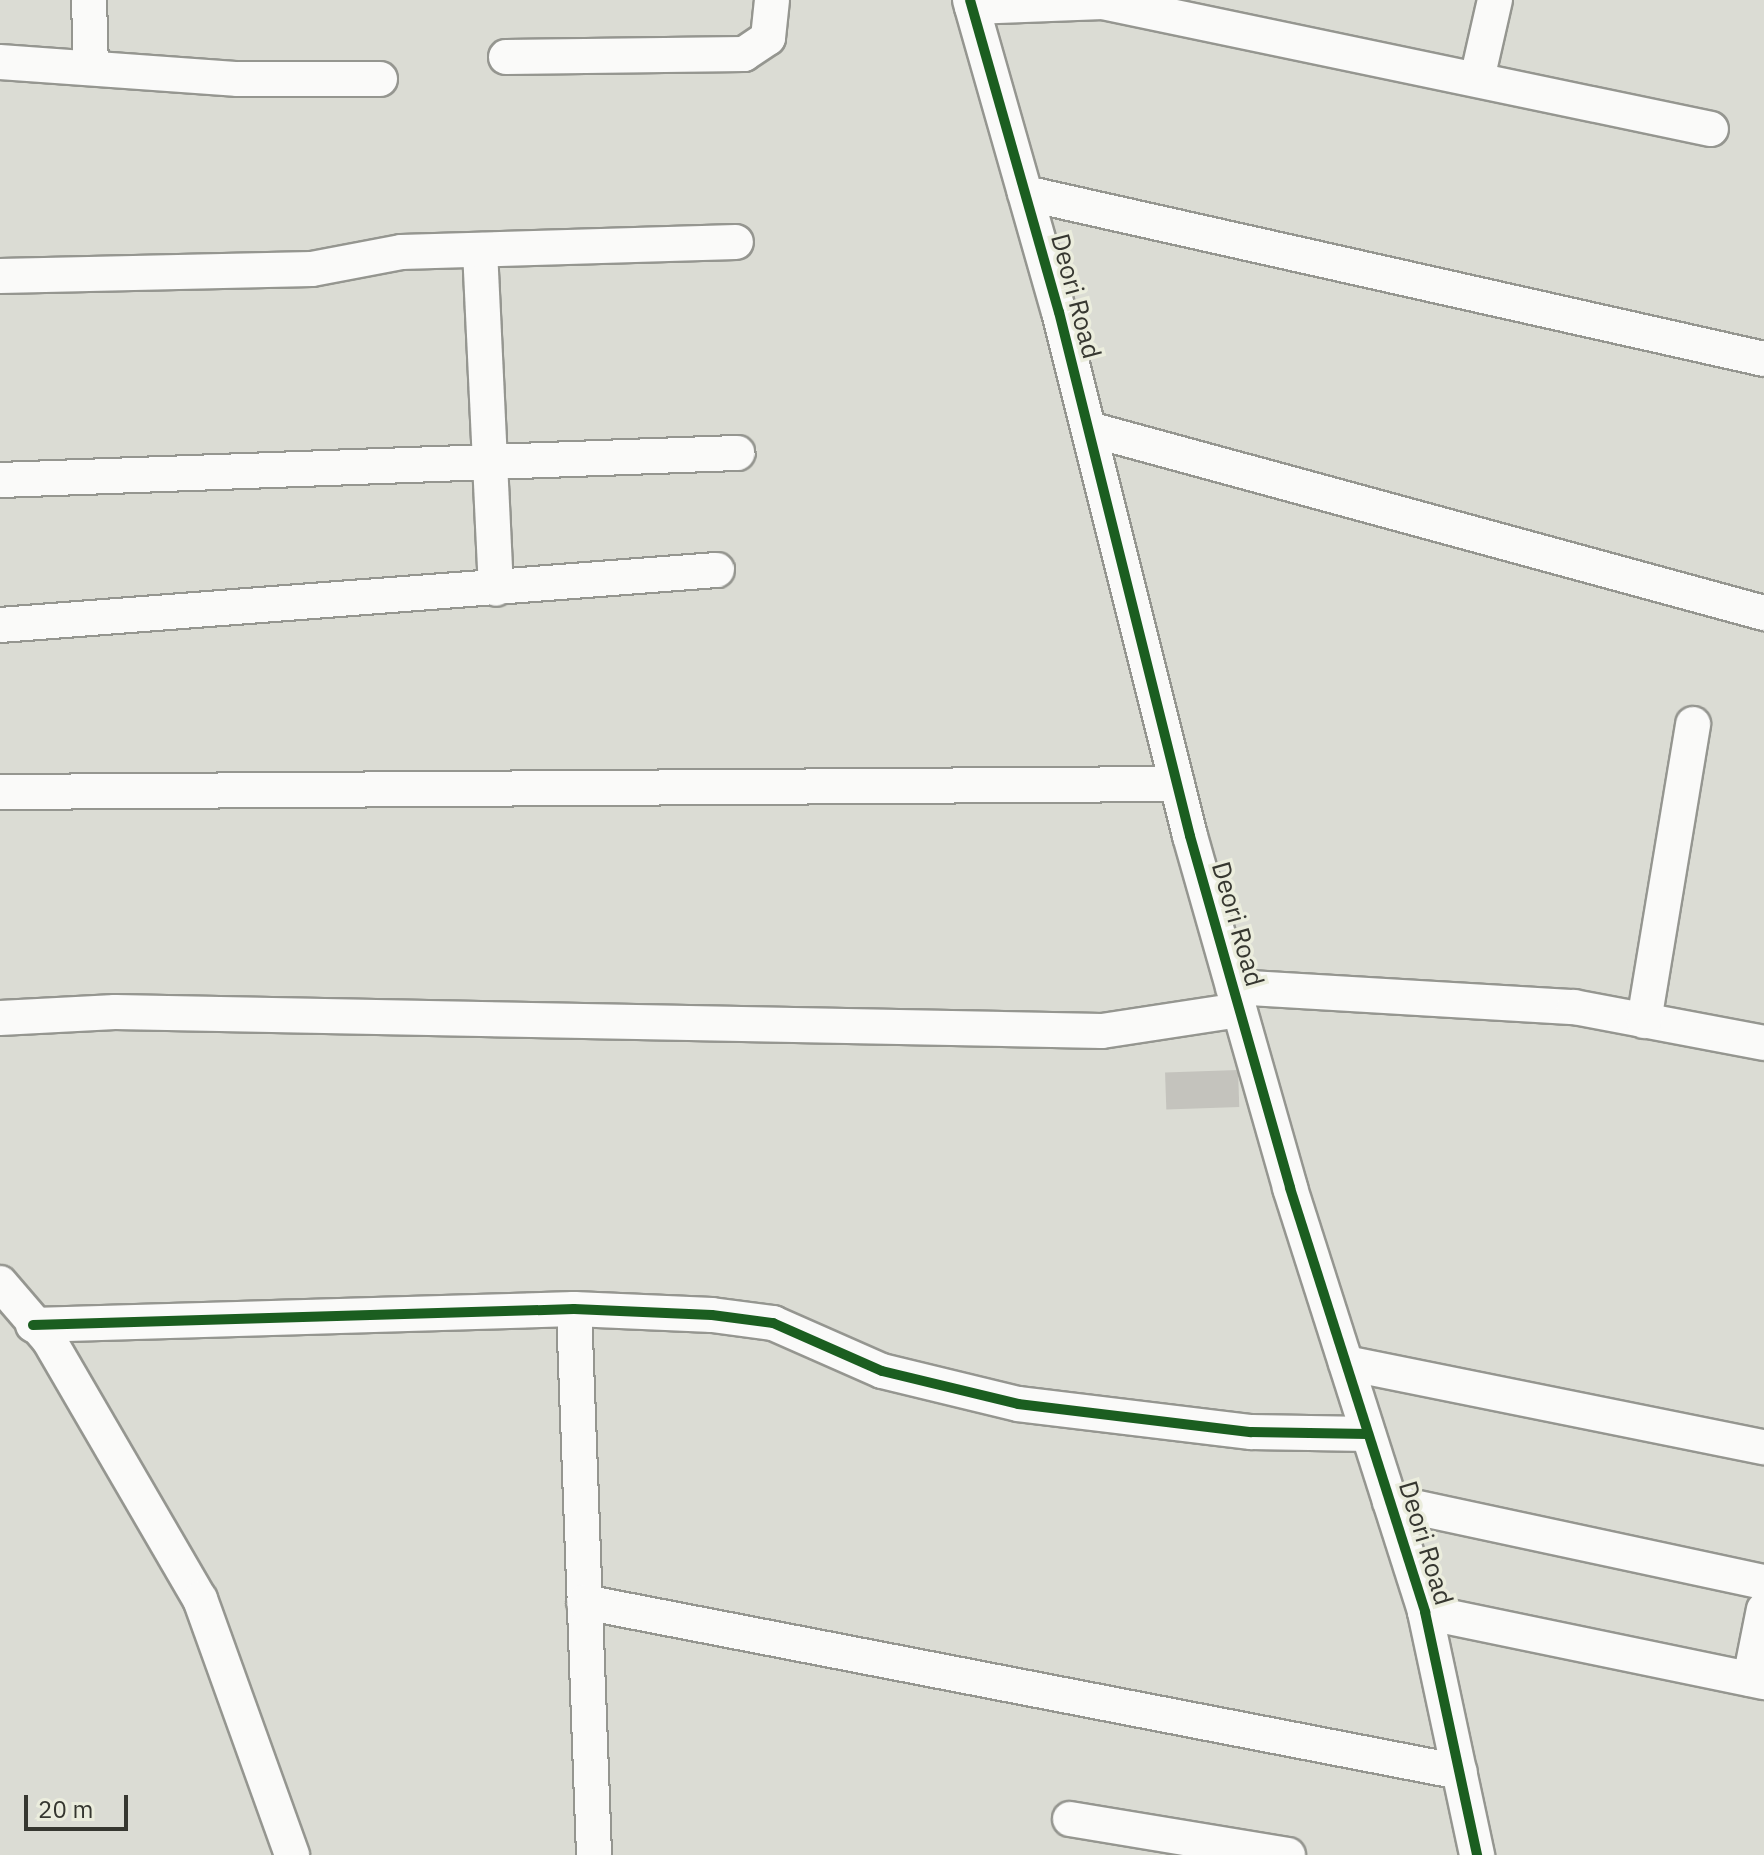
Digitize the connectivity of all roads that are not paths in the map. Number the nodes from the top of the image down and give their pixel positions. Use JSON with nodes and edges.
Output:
{"nodes":[{"id":1,"x":89,"y":0,"type":"edge"},
{"id":2,"x":772,"y":0,"type":"edge"},
{"id":3,"x":1495,"y":0,"type":"edge"},
{"id":4,"x":971,"y":4,"type":"edge"},
{"id":5,"x":506,"y":57,"type":"dead end"},
{"id":6,"x":0,"y":62,"type":"edge"},
{"id":7,"x":91,"y":68,"type":"junction"},
{"id":8,"x":380,"y":79,"type":"dead end"},
{"id":9,"x":1477,"y":79,"type":"junction"},
{"id":10,"x":1711,"y":129,"type":"dead end"},
{"id":11,"x":1025,"y":193,"type":"junction"},
{"id":12,"x":736,"y":242,"type":"dead end"},
{"id":13,"x":480,"y":250,"type":"junction"},
{"id":14,"x":0,"y":276,"type":"edge"},
{"id":15,"x":1764,"y":359,"type":"edge"},
{"id":16,"x":1089,"y":429,"type":"junction"},
{"id":17,"x":738,"y":453,"type":"dead end"},
{"id":18,"x":489,"y":462,"type":"junction"},
{"id":19,"x":0,"y":480,"type":"edge"},
{"id":20,"x":717,"y":570,"type":"dead end"},
{"id":21,"x":496,"y":589,"type":"junction"},
{"id":22,"x":1764,"y":613,"type":"edge"},
{"id":23,"x":0,"y":625,"type":"edge"},
{"id":24,"x":1693,"y":724,"type":"dead end"},
{"id":25,"x":1177,"y":784,"type":"junction"},
{"id":26,"x":0,"y":792,"type":"edge"},
{"id":27,"x":1236,"y":999,"type":"junction"},
{"id":28,"x":0,"y":1018,"type":"edge"},
{"id":29,"x":1644,"y":1021,"type":"junction"},
{"id":30,"x":1764,"y":1043,"type":"edge"},
{"id":31,"x":0,"y":1283,"type":"edge"},
{"id":32,"x":574,"y":1309,"type":"junction"},
{"id":33,"x":33,"y":1325,"type":"junction"},
{"id":34,"x":1346,"y":1363,"type":"junction"},
{"id":35,"x":1368,"y":1434,"type":"junction"},
{"id":36,"x":1764,"y":1447,"type":"edge"},
{"id":37,"x":1390,"y":1502,"type":"junction"},
{"id":38,"x":1764,"y":1582,"type":"edge"},
{"id":39,"x":584,"y":1602,"type":"junction"},
{"id":40,"x":1764,"y":1609,"type":"edge"},
{"id":41,"x":1425,"y":1612,"type":"junction"},
{"id":42,"x":1757,"y":1681,"type":"edge"},
{"id":43,"x":1460,"y":1772,"type":"junction"},
{"id":44,"x":1070,"y":1819,"type":"dead end"},
{"id":45,"x":292,"y":1855,"type":"edge"},
{"id":46,"x":594,"y":1855,"type":"edge"},
{"id":47,"x":1288,"y":1855,"type":"edge"},
{"id":48,"x":1477,"y":1855,"type":"edge"}],
"edges":[{"from":1,"to":7,"type":"street"},
{"from":2,"to":5,"type":"street"},
{"from":3,"to":9,"type":"street"},
{"from":4,"to":9,"type":"street"},
{"from":4,"to":11,"type":"street","name":"Deori Road"},
{"from":6,"to":7,"type":"street"},
{"from":7,"to":8,"type":"street"},
{"from":9,"to":10,"type":"street"},
{"from":11,"to":15,"type":"street"},
{"from":11,"to":16,"type":"street","name":"Deori Road"},
{"from":12,"to":13,"type":"street"},
{"from":13,"to":14,"type":"street"},
{"from":13,"to":18,"type":"street"},
{"from":16,"to":22,"type":"street"},
{"from":16,"to":25,"type":"street","name":"Deori Road"},
{"from":17,"to":18,"type":"street"},
{"from":18,"to":19,"type":"street"},
{"from":18,"to":21,"type":"street"},
{"from":20,"to":21,"type":"street"},
{"from":21,"to":23,"type":"street"},
{"from":24,"to":29,"type":"street"},
{"from":25,"to":26,"type":"street"},
{"from":25,"to":27,"type":"street","name":"Deori Road"},
{"from":27,"to":28,"type":"street"},
{"from":27,"to":29,"type":"street"},
{"from":27,"to":34,"type":"street","name":"Deori Road"},
{"from":29,"to":30,"type":"street"},
{"from":31,"to":33,"type":"street"},
{"from":32,"to":33,"type":"street"},
{"from":32,"to":35,"type":"street"},
{"from":32,"to":39,"type":"street"},
{"from":33,"to":45,"type":"street"},
{"from":34,"to":35,"type":"street","name":"Deori Road"},
{"from":34,"to":36,"type":"street"},
{"from":35,"to":37,"type":"street","name":"Deori Road"},
{"from":37,"to":38,"type":"street"},
{"from":37,"to":41,"type":"street","name":"Deori Road"},
{"from":39,"to":43,"type":"street"},
{"from":39,"to":46,"type":"street"},
{"from":40,"to":42,"type":"street"},
{"from":41,"to":42,"type":"street"},
{"from":41,"to":43,"type":"street","name":"Deori Road"},
{"from":43,"to":48,"type":"street","name":"Deori Road"},
{"from":44,"to":47,"type":"street"}]}
